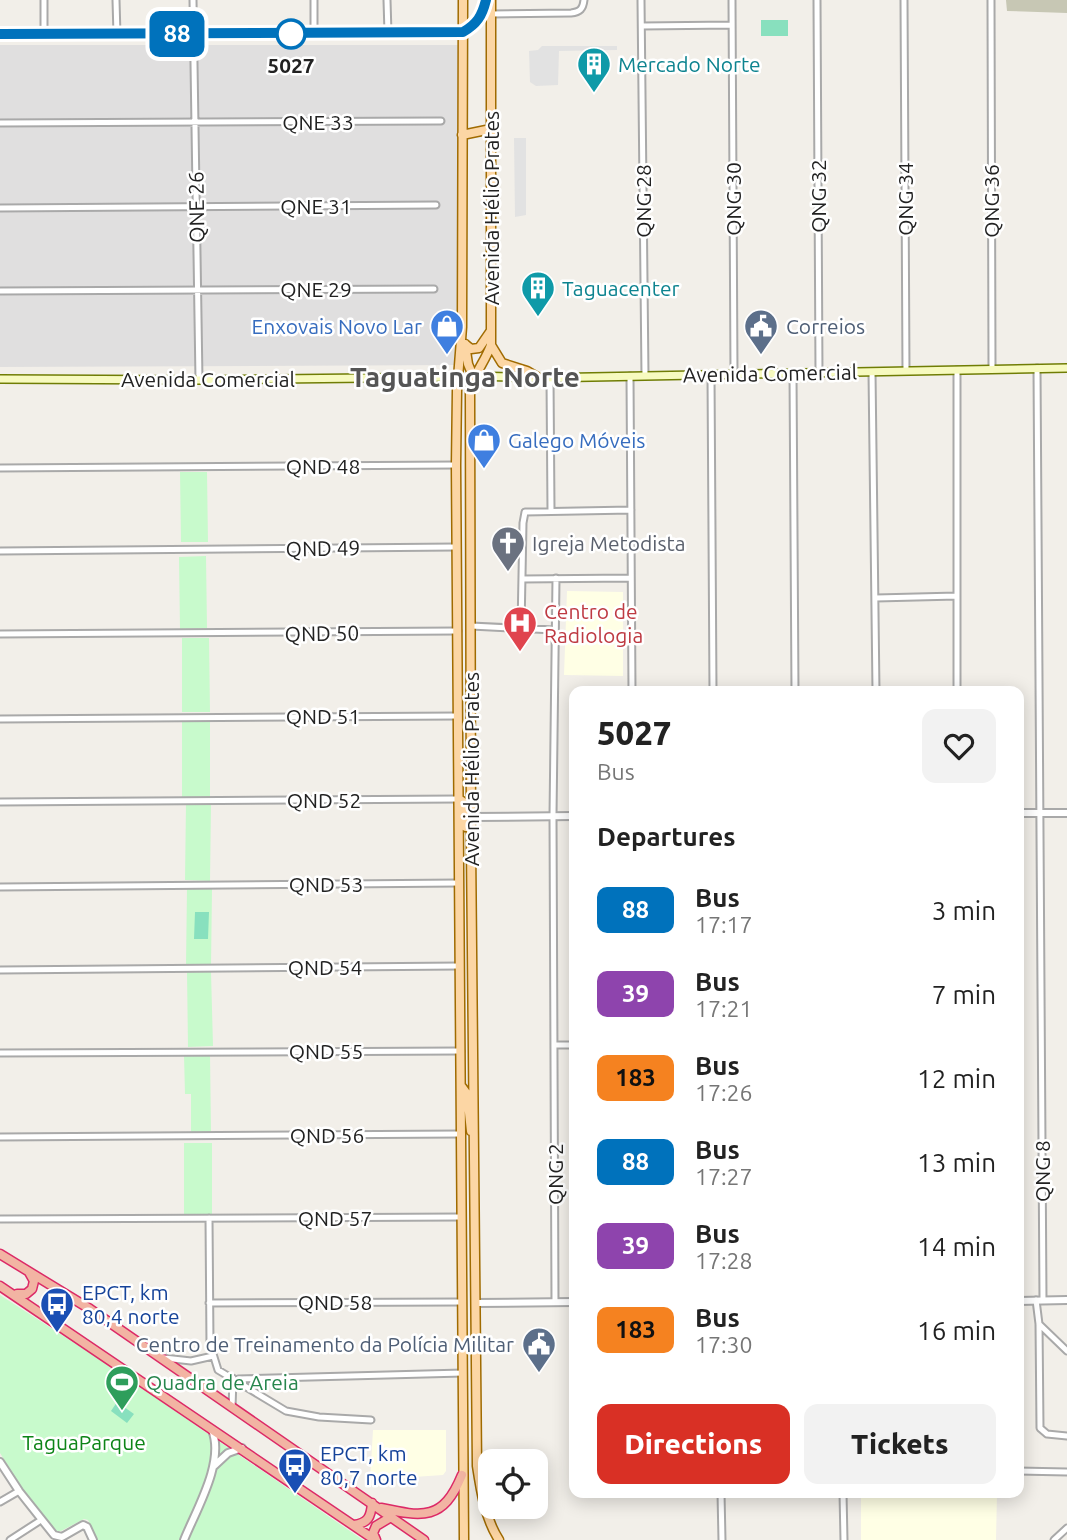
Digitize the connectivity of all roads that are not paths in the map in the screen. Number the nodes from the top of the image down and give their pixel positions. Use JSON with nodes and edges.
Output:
{"nodes":[{"id":1,"x":44,"y":0,"type":"edge"},
{"id":2,"x":116,"y":0,"type":"edge"},
{"id":3,"x":193,"y":0,"type":"edge"},
{"id":4,"x":314,"y":0,"type":"edge"},
{"id":5,"x":387,"y":0,"type":"edge"},
{"id":6,"x":463,"y":0,"type":"edge"},
{"id":7,"x":488,"y":0,"type":"edge"},
{"id":8,"x":584,"y":0,"type":"edge"},
{"id":9,"x":641,"y":0,"type":"edge"},
{"id":10,"x":732,"y":0,"type":"edge"},
{"id":11,"x":817,"y":0,"type":"edge"},
{"id":12,"x":904,"y":0,"type":"edge"},
{"id":13,"x":990,"y":0,"type":"edge"},
{"id":14,"x":491,"y":13,"type":"junction"},
{"id":15,"x":732,"y":25,"type":"junction"},
{"id":16,"x":642,"y":26,"type":"junction"},
{"id":17,"x":463,"y":32,"type":"junction"},
{"id":18,"x":193,"y":33,"type":"junction"},
{"id":19,"x":388,"y":33,"type":"junction"},
{"id":20,"x":0,"y":34,"type":"edge"},
{"id":21,"x":44,"y":34,"type":"junction"},
{"id":22,"x":314,"y":34,"type":"junction"},
{"id":23,"x":117,"y":35,"type":"junction"},
{"id":24,"x":441,"y":121,"type":"dead end"},
{"id":25,"x":0,"y":123,"type":"edge"},
{"id":26,"x":195,"y":123,"type":"junction"},
{"id":27,"x":491,"y":129,"type":"junction"},
{"id":28,"x":462,"y":135,"type":"junction"},
{"id":29,"x":436,"y":205,"type":"dead end"},
{"id":30,"x":196,"y":207,"type":"junction"},
{"id":31,"x":0,"y":208,"type":"edge"},
{"id":32,"x":197,"y":289,"type":"junction"},
{"id":33,"x":435,"y":289,"type":"dead end"},
{"id":34,"x":0,"y":291,"type":"edge"},
{"id":35,"x":462,"y":327,"type":"junction"},
{"id":36,"x":491,"y":329,"type":"junction"},
{"id":37,"x":465,"y":344,"type":"junction"},
{"id":38,"x":491,"y":345,"type":"junction"},
{"id":39,"x":1037,"y":368,"type":"junction"},
{"id":40,"x":1067,"y":368,"type":"edge"},
{"id":41,"x":992,"y":369,"type":"junction"},
{"id":42,"x":957,"y":370,"type":"junction"},
{"id":43,"x":906,"y":371,"type":"junction"},
{"id":44,"x":872,"y":372,"type":"junction"},
{"id":45,"x":793,"y":373,"type":"junction"},
{"id":46,"x":819,"y":373,"type":"junction"},
{"id":47,"x":734,"y":374,"type":"junction"},
{"id":48,"x":710,"y":375,"type":"junction"},
{"id":49,"x":473,"y":376,"type":"junction"},
{"id":50,"x":630,"y":376,"type":"junction"},
{"id":51,"x":645,"y":376,"type":"junction"},
{"id":52,"x":458,"y":377,"type":"junction"},
{"id":53,"x":539,"y":378,"type":"junction"},
{"id":54,"x":550,"y":378,"type":"junction"},
{"id":55,"x":0,"y":379,"type":"edge"},
{"id":56,"x":199,"y":380,"type":"junction"},
{"id":57,"x":456,"y":465,"type":"junction"},
{"id":58,"x":0,"y":468,"type":"edge"},
{"id":59,"x":551,"y":510,"type":"junction"},
{"id":60,"x":631,"y":510,"type":"junction"},
{"id":61,"x":456,"y":547,"type":"junction"},
{"id":62,"x":0,"y":551,"type":"edge"},
{"id":63,"x":556,"y":578,"type":"junction"},
{"id":64,"x":631,"y":578,"type":"junction"},
{"id":65,"x":522,"y":579,"type":"junction"},
{"id":66,"x":457,"y":589,"type":"junction"},
{"id":67,"x":957,"y":596,"type":"junction"},
{"id":68,"x":876,"y":598,"type":"junction"},
{"id":69,"x":471,"y":626,"type":"junction"},
{"id":70,"x":521,"y":628,"type":"junction"},
{"id":71,"x":554,"y":629,"type":"junction"},
{"id":72,"x":458,"y":631,"type":"junction"},
{"id":73,"x":0,"y":634,"type":"edge"},
{"id":74,"x":632,"y":686,"type":"edge"},
{"id":75,"x":713,"y":686,"type":"edge"},
{"id":76,"x":795,"y":686,"type":"edge"},
{"id":77,"x":876,"y":686,"type":"edge"},
{"id":78,"x":957,"y":686,"type":"edge"},
{"id":79,"x":458,"y":716,"type":"junction"},
{"id":80,"x":0,"y":719,"type":"edge"},
{"id":81,"x":459,"y":799,"type":"junction"},
{"id":82,"x":0,"y":802,"type":"edge"},
{"id":83,"x":1024,"y":813,"type":"edge"},
{"id":84,"x":1040,"y":813,"type":"junction"},
{"id":85,"x":1067,"y":813,"type":"edge"},
{"id":86,"x":553,"y":816,"type":"junction"},
{"id":87,"x":569,"y":816,"type":"edge"},
{"id":88,"x":472,"y":817,"type":"junction"},
{"id":89,"x":471,"y":846,"type":"junction"},
{"id":90,"x":459,"y":883,"type":"junction"},
{"id":91,"x":0,"y":887,"type":"edge"},
{"id":92,"x":460,"y":966,"type":"junction"},
{"id":93,"x":0,"y":970,"type":"edge"},
{"id":94,"x":554,"y":1045,"type":"junction"},
{"id":95,"x":569,"y":1045,"type":"edge"},
{"id":96,"x":461,"y":1051,"type":"junction"},
{"id":97,"x":0,"y":1053,"type":"edge"},
{"id":98,"x":461,"y":1086,"type":"junction"},
{"id":99,"x":461,"y":1134,"type":"junction"},
{"id":100,"x":0,"y":1137,"type":"edge"},
{"id":101,"x":474,"y":1140,"type":"junction"},
{"id":102,"x":461,"y":1217,"type":"junction"},
{"id":103,"x":0,"y":1219,"type":"edge"},
{"id":104,"x":209,"y":1219,"type":"junction"},
{"id":105,"x":0,"y":1254,"type":"edge"},
{"id":106,"x":28,"y":1270,"type":"junction"},
{"id":107,"x":0,"y":1286,"type":"edge"},
{"id":108,"x":14,"y":1294,"type":"junction"},
{"id":109,"x":1040,"y":1300,"type":"junction"},
{"id":110,"x":1067,"y":1300,"type":"edge"},
{"id":111,"x":1024,"y":1301,"type":"edge"},
{"id":112,"x":461,"y":1302,"type":"junction"},
{"id":113,"x":555,"y":1302,"type":"junction"},
{"id":114,"x":569,"y":1302,"type":"edge"},
{"id":115,"x":209,"y":1303,"type":"junction"},
{"id":116,"x":475,"y":1303,"type":"junction"},
{"id":117,"x":1039,"y":1324,"type":"junction"},
{"id":118,"x":1067,"y":1351,"type":"edge"},
{"id":119,"x":213,"y":1356,"type":"junction"},
{"id":120,"x":161,"y":1358,"type":"junction"},
{"id":121,"x":463,"y":1373,"type":"junction"},
{"id":122,"x":235,"y":1378,"type":"junction"},
{"id":123,"x":232,"y":1408,"type":"junction"},
{"id":124,"x":371,"y":1420,"type":"dead end"},
{"id":125,"x":211,"y":1428,"type":"junction"},
{"id":126,"x":1067,"y":1436,"type":"edge"},
{"id":127,"x":242,"y":1448,"type":"junction"},
{"id":128,"x":0,"y":1462,"type":"edge"},
{"id":129,"x":213,"y":1468,"type":"junction"},
{"id":130,"x":1024,"y":1471,"type":"edge"},
{"id":131,"x":1067,"y":1472,"type":"edge"},
{"id":132,"x":462,"y":1475,"type":"junction"},
{"id":133,"x":19,"y":1491,"type":"junction"},
{"id":134,"x":721,"y":1498,"type":"edge"},
{"id":135,"x":843,"y":1498,"type":"edge"},
{"id":136,"x":0,"y":1502,"type":"edge"},
{"id":137,"x":375,"y":1506,"type":"junction"},
{"id":138,"x":391,"y":1517,"type":"junction"},
{"id":139,"x":41,"y":1520,"type":"junction"},
{"id":140,"x":354,"y":1525,"type":"junction"},
{"id":141,"x":1067,"y":1528,"type":"edge"},
{"id":142,"x":492,"y":1529,"type":"junction"},
{"id":143,"x":465,"y":1539,"type":"edge"},
{"id":144,"x":10,"y":1540,"type":"edge"},
{"id":145,"x":93,"y":1540,"type":"edge"},
{"id":146,"x":184,"y":1540,"type":"edge"},
{"id":147,"x":375,"y":1540,"type":"edge"},
{"id":148,"x":424,"y":1540,"type":"edge"},
{"id":149,"x":491,"y":1540,"type":"edge"},
{"id":150,"x":499,"y":1540,"type":"edge"},
{"id":151,"x":722,"y":1540,"type":"edge"},
{"id":152,"x":844,"y":1540,"type":"edge"},
{"id":153,"x":1054,"y":1540,"type":"edge"}],
"edges":[{"from":1,"to":21,"type":"street"},
{"from":2,"to":23,"type":"street"},
{"from":3,"to":18,"type":"street","name":"QNE 26"},
{"from":4,"to":22,"type":"street"},
{"from":5,"to":19,"type":"street"},
{"from":6,"to":17,"type":"main road","name":"Avenida Hélio Prates"},
{"from":7,"to":14,"type":"main road","name":"Avenida Hélio Prates"},
{"from":7,"to":17,"type":"main road"},
{"from":8,"to":14,"type":"street"},
{"from":9,"to":16,"type":"street","name":"QNG 28"},
{"from":10,"to":15,"type":"street","name":"QNG 30"},
{"from":11,"to":46,"type":"street","name":"QNG 32"},
{"from":12,"to":43,"type":"street","name":"QNG 34"},
{"from":13,"to":41,"type":"street","name":"QNG 36"},
{"from":14,"to":27,"type":"main road","name":"Avenida Hélio Prates"},
{"from":15,"to":16,"type":"street"},
{"from":15,"to":47,"type":"street","name":"QNG 30"},
{"from":16,"to":51,"type":"street","name":"QNG 28"},
{"from":17,"to":19,"type":"main road"},
{"from":17,"to":28,"type":"main road","name":"Avenida Hélio Prates"},
{"from":18,"to":22,"type":"main road"},
{"from":18,"to":23,"type":"main road"},
{"from":18,"to":26,"type":"street","name":"QNE 26"},
{"from":19,"to":22,"type":"main road"},
{"from":20,"to":21,"type":"main road"},
{"from":21,"to":23,"type":"main road"},
{"from":24,"to":26,"type":"street","name":"QNE 33"},
{"from":25,"to":26,"type":"street","name":"QNE 33"},
{"from":26,"to":30,"type":"street","name":"QNE 26"},
{"from":27,"to":28,"type":"main road"},
{"from":27,"to":36,"type":"main road","name":"Avenida Hélio Prates"},
{"from":28,"to":35,"type":"main road","name":"Avenida Hélio Prates"},
{"from":29,"to":30,"type":"street","name":"QNE 31"},
{"from":30,"to":31,"type":"street","name":"QNE 31"},
{"from":30,"to":32,"type":"street","name":"QNE 26"},
{"from":32,"to":33,"type":"street","name":"QNE 29"},
{"from":32,"to":34,"type":"street","name":"QNE 29"},
{"from":32,"to":56,"type":"street","name":"QNE 26"},
{"from":35,"to":37,"type":"main road"},
{"from":35,"to":52,"type":"main road","name":"Avenida Hélio Prates"},
{"from":36,"to":37,"type":"main road"},
{"from":36,"to":38,"type":"main road","name":"Avenida Hélio Prates"},
{"from":37,"to":49,"type":"main road"},
{"from":38,"to":49,"type":"main road","name":"Avenida Hélio Prates"},
{"from":38,"to":53,"type":"main road"},
{"from":39,"to":40,"type":"main road","name":"Avenida Comercial"},
{"from":39,"to":41,"type":"main road","name":"Avenida Comercial"},
{"from":39,"to":84,"type":"street","name":"QNG 8"},
{"from":41,"to":42,"type":"main road","name":"Avenida Comercial"},
{"from":42,"to":43,"type":"main road","name":"Avenida Comercial"},
{"from":42,"to":67,"type":"street"},
{"from":43,"to":44,"type":"main road","name":"Avenida Comercial"},
{"from":44,"to":46,"type":"main road","name":"Avenida Comercial"},
{"from":44,"to":68,"type":"street"},
{"from":45,"to":46,"type":"main road","name":"Avenida Comercial"},
{"from":45,"to":47,"type":"main road","name":"Avenida Comercial"},
{"from":45,"to":76,"type":"street"},
{"from":47,"to":48,"type":"main road","name":"Avenida Comercial"},
{"from":48,"to":51,"type":"main road","name":"Avenida Comercial"},
{"from":48,"to":75,"type":"street"},
{"from":49,"to":53,"type":"main road","name":"Avenida Comercial"},
{"from":49,"to":69,"type":"main road","name":"Avenida Hélio Prates"},
{"from":50,"to":51,"type":"main road","name":"Avenida Comercial"},
{"from":50,"to":54,"type":"main road","name":"Avenida Comercial"},
{"from":50,"to":60,"type":"street"},
{"from":52,"to":56,"type":"main road","name":"Avenida Comercial"},
{"from":52,"to":57,"type":"main road","name":"Avenida Hélio Prates"},
{"from":53,"to":54,"type":"main road","name":"Avenida Comercial"},
{"from":54,"to":59,"type":"street"},
{"from":55,"to":56,"type":"main road","name":"Avenida Comercial"},
{"from":57,"to":58,"type":"street","name":"QND 48"},
{"from":57,"to":61,"type":"main road","name":"Avenida Hélio Prates"},
{"from":59,"to":60,"type":"street"},
{"from":59,"to":65,"type":"street"},
{"from":60,"to":64,"type":"street"},
{"from":61,"to":62,"type":"street","name":"QND 49"},
{"from":61,"to":66,"type":"main road","name":"Avenida Hélio Prates"},
{"from":63,"to":64,"type":"street"},
{"from":63,"to":65,"type":"street"},
{"from":63,"to":71,"type":"street","name":"QNG 2"},
{"from":64,"to":74,"type":"street"},
{"from":65,"to":70,"type":"street"},
{"from":66,"to":69,"type":"main road"},
{"from":66,"to":72,"type":"main road","name":"Avenida Hélio Prates"},
{"from":67,"to":68,"type":"street"},
{"from":67,"to":78,"type":"street"},
{"from":68,"to":77,"type":"street"},
{"from":69,"to":70,"type":"street"},
{"from":69,"to":88,"type":"main road","name":"Avenida Hélio Prates"},
{"from":70,"to":71,"type":"street"},
{"from":71,"to":86,"type":"street","name":"QNG 2"},
{"from":72,"to":73,"type":"street","name":"QND 50"},
{"from":72,"to":79,"type":"main road","name":"Avenida Hélio Prates"},
{"from":79,"to":80,"type":"street","name":"QND 51"},
{"from":79,"to":81,"type":"main road","name":"Avenida Hélio Prates"},
{"from":81,"to":82,"type":"street","name":"QND 52"},
{"from":81,"to":89,"type":"main road"},
{"from":81,"to":90,"type":"main road","name":"Avenida Hélio Prates"},
{"from":83,"to":84,"type":"street"},
{"from":84,"to":85,"type":"street"},
{"from":84,"to":109,"type":"street","name":"QNG 8"},
{"from":86,"to":87,"type":"street"},
{"from":86,"to":88,"type":"street"},
{"from":86,"to":94,"type":"street","name":"QNG 2"},
{"from":88,"to":89,"type":"main road","name":"Avenida Hélio Prates"},
{"from":89,"to":101,"type":"main road","name":"Avenida Hélio Prates"},
{"from":90,"to":91,"type":"street","name":"QND 53"},
{"from":90,"to":92,"type":"main road","name":"Avenida Hélio Prates"},
{"from":92,"to":93,"type":"street","name":"QND 54"},
{"from":92,"to":96,"type":"main road","name":"Avenida Hélio Prates"},
{"from":94,"to":95,"type":"street"},
{"from":94,"to":113,"type":"street","name":"QNG 2"},
{"from":96,"to":97,"type":"street","name":"QND 55"},
{"from":96,"to":98,"type":"main road","name":"Avenida Hélio Prates"},
{"from":98,"to":99,"type":"main road","name":"Avenida Hélio Prates"},
{"from":98,"to":101,"type":"main road"},
{"from":99,"to":100,"type":"street","name":"QND 56"},
{"from":99,"to":102,"type":"main road","name":"Avenida Hélio Prates"},
{"from":101,"to":116,"type":"main road","name":"Avenida Hélio Prates"},
{"from":102,"to":104,"type":"street","name":"QND 57"},
{"from":102,"to":112,"type":"main road","name":"Avenida Hélio Prates"},
{"from":103,"to":104,"type":"street","name":"QND 57"},
{"from":104,"to":115,"type":"street"},
{"from":105,"to":106,"type":"highway"},
{"from":106,"to":108,"type":"highway"},
{"from":106,"to":120,"type":"highway"},
{"from":107,"to":108,"type":"highway"},
{"from":108,"to":125,"type":"highway"},
{"from":109,"to":110,"type":"street"},
{"from":109,"to":111,"type":"street"},
{"from":109,"to":117,"type":"street","name":"QNG 8"},
{"from":112,"to":115,"type":"street","name":"QND 58"},
{"from":112,"to":121,"type":"main road","name":"Avenida Hélio Prates"},
{"from":113,"to":114,"type":"street"},
{"from":113,"to":116,"type":"street"},
{"from":115,"to":119,"type":"street"},
{"from":116,"to":142,"type":"main road","name":"Avenida Hélio Prates"},
{"from":117,"to":118,"type":"street"},
{"from":117,"to":126,"type":"street","name":"QNG 8"},
{"from":119,"to":120,"type":"street"},
{"from":119,"to":122,"type":"street"},
{"from":120,"to":123,"type":"highway"},
{"from":121,"to":122,"type":"street"},
{"from":121,"to":132,"type":"main road","name":"Avenida Hélio Prates"},
{"from":122,"to":123,"type":"street"},
{"from":122,"to":124,"type":"street"},
{"from":123,"to":137,"type":"highway"},
{"from":125,"to":127,"type":"highway"},
{"from":125,"to":129,"type":"street"},
{"from":127,"to":129,"type":"street"},
{"from":127,"to":140,"type":"highway"},
{"from":128,"to":133,"type":"street"},
{"from":129,"to":146,"type":"street"},
{"from":130,"to":131,"type":"street"},
{"from":132,"to":137,"type":"highway"},
{"from":132,"to":143,"type":"main road","name":"Avenida Hélio Prates"},
{"from":133,"to":136,"type":"street"},
{"from":133,"to":139,"type":"street"},
{"from":134,"to":151,"type":"street"},
{"from":135,"to":152,"type":"street"},
{"from":137,"to":138,"type":"highway"},
{"from":137,"to":140,"type":"highway"},
{"from":138,"to":147,"type":"highway"},
{"from":138,"to":148,"type":"highway"},
{"from":139,"to":144,"type":"street"},
{"from":139,"to":145,"type":"street"},
{"from":140,"to":147,"type":"highway"},
{"from":141,"to":153,"type":"street"},
{"from":142,"to":149,"type":"main road"},
{"from":142,"to":150,"type":"main road","name":"Avenida Hélio Prates"}]}
